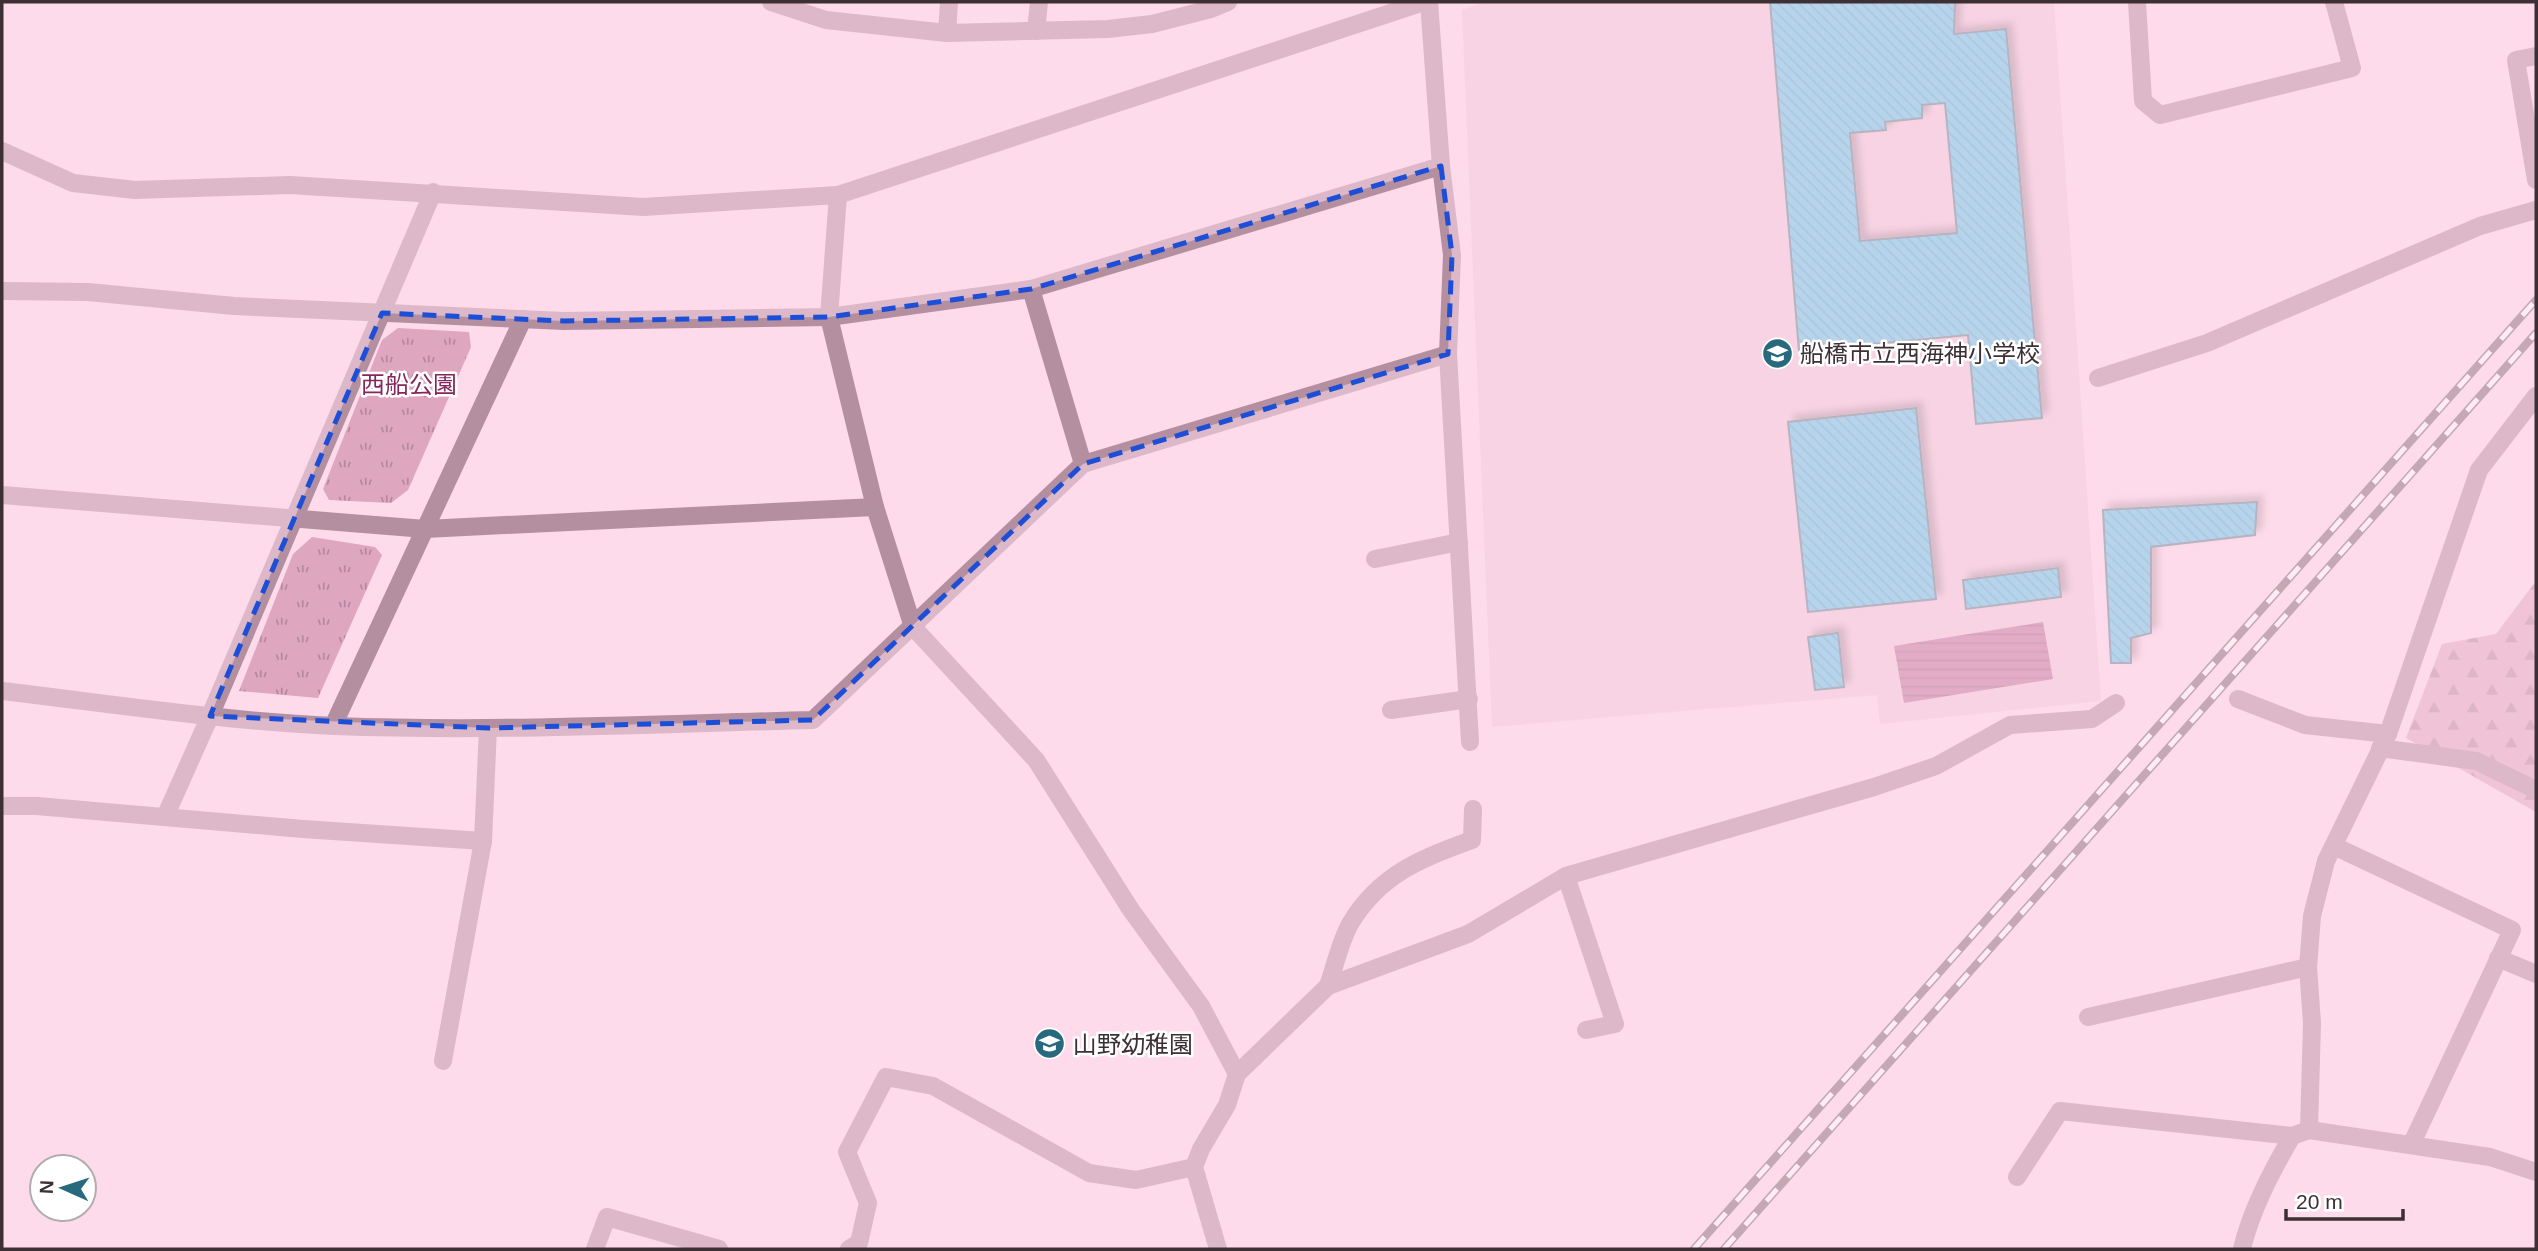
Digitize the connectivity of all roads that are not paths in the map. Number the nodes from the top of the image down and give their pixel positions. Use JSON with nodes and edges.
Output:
{"nodes":[{"id":1,"x":771,"y":2,"type":"edge"},
{"id":2,"x":949,"y":2,"type":"edge"},
{"id":3,"x":1039,"y":2,"type":"edge"},
{"id":4,"x":1228,"y":2,"type":"edge"},
{"id":5,"x":1426,"y":2,"type":"edge"},
{"id":6,"x":2137,"y":2,"type":"edge"},
{"id":7,"x":2334,"y":2,"type":"edge"},
{"id":8,"x":1036,"y":31,"type":"junction"},
{"id":9,"x":947,"y":33,"type":"junction"},
{"id":10,"x":2536,"y":56,"type":"edge"},
{"id":11,"x":2,"y":151,"type":"edge"},
{"id":12,"x":1441,"y":166,"type":"junction"},
{"id":13,"x":2536,"y":180,"type":"edge"},
{"id":14,"x":433,"y":192,"type":"junction"},
{"id":15,"x":838,"y":195,"type":"junction"},
{"id":16,"x":2536,"y":209,"type":"edge"},
{"id":17,"x":1031,"y":289,"type":"junction"},
{"id":18,"x":2,"y":291,"type":"edge"},
{"id":19,"x":382,"y":313,"type":"junction"},
{"id":20,"x":829,"y":317,"type":"junction"},
{"id":21,"x":523,"y":319,"type":"junction"},
{"id":22,"x":1448,"y":354,"type":"junction"},
{"id":23,"x":2098,"y":379,"type":"dead end"},
{"id":24,"x":2536,"y":396,"type":"edge"},
{"id":25,"x":1083,"y":464,"type":"junction"},
{"id":26,"x":2,"y":495,"type":"edge"},
{"id":27,"x":875,"y":507,"type":"junction"},
{"id":28,"x":294,"y":519,"type":"junction"},
{"id":29,"x":425,"y":529,"type":"junction"},
{"id":30,"x":1459,"y":542,"type":"junction"},
{"id":31,"x":1375,"y":559,"type":"dead end"},
{"id":32,"x":913,"y":627,"type":"junction"},
{"id":33,"x":2,"y":691,"type":"edge"},
{"id":34,"x":1469,"y":699,"type":"junction"},
{"id":35,"x":2238,"y":699,"type":"dead end"},
{"id":36,"x":2116,"y":703,"type":"dead end"},
{"id":37,"x":1391,"y":710,"type":"dead end"},
{"id":38,"x":210,"y":716,"type":"junction"},
{"id":39,"x":334,"y":726,"type":"junction"},
{"id":40,"x":488,"y":728,"type":"junction"},
{"id":41,"x":2384,"y":741,"type":"junction"},
{"id":42,"x":1469,"y":742,"type":"dead end"},
{"id":43,"x":2536,"y":790,"type":"edge"},
{"id":44,"x":2,"y":806,"type":"edge"},
{"id":45,"x":1472,"y":808,"type":"dead end"},
{"id":46,"x":165,"y":817,"type":"junction"},
{"id":47,"x":483,"y":841,"type":"junction"},
{"id":48,"x":2334,"y":846,"type":"junction"},
{"id":49,"x":1566,"y":876,"type":"junction"},
{"id":50,"x":2498,"y":958,"type":"junction"},
{"id":51,"x":2308,"y":967,"type":"junction"},
{"id":52,"x":2536,"y":974,"type":"edge"},
{"id":53,"x":1328,"y":986,"type":"junction"},
{"id":54,"x":2088,"y":1017,"type":"dead end"},
{"id":55,"x":1586,"y":1030,"type":"dead end"},
{"id":56,"x":443,"y":1061,"type":"dead end"},
{"id":57,"x":1237,"y":1074,"type":"junction"},
{"id":58,"x":2301,"y":1133,"type":"junction"},
{"id":59,"x":2412,"y":1143,"type":"junction"},
{"id":60,"x":1194,"y":1167,"type":"junction"},
{"id":61,"x":2536,"y":1172,"type":"edge"},
{"id":62,"x":2017,"y":1177,"type":"dead end"},
{"id":63,"x":595,"y":1249,"type":"edge"},
{"id":64,"x":719,"y":1249,"type":"edge"},
{"id":65,"x":849,"y":1249,"type":"edge"},
{"id":66,"x":1218,"y":1249,"type":"edge"},
{"id":67,"x":2242,"y":1249,"type":"edge"}],
"edges":[{"from":1,"to":9,"type":"street"},
{"from":2,"to":9,"type":"street"},
{"from":3,"to":8,"type":"street"},
{"from":4,"to":8,"type":"street"},
{"from":5,"to":12,"type":"street"},
{"from":5,"to":15,"type":"street"},
{"from":6,"to":7,"type":"street"},
{"from":8,"to":9,"type":"street"},
{"from":10,"to":13,"type":"street"},
{"from":11,"to":14,"type":"street"},
{"from":12,"to":17,"type":"street"},
{"from":12,"to":22,"type":"street"},
{"from":14,"to":15,"type":"street"},
{"from":14,"to":19,"type":"street"},
{"from":15,"to":20,"type":"street"},
{"from":16,"to":23,"type":"street"},
{"from":17,"to":20,"type":"street"},
{"from":17,"to":25,"type":"street"},
{"from":18,"to":19,"type":"street"},
{"from":19,"to":21,"type":"street"},
{"from":19,"to":28,"type":"street"},
{"from":20,"to":21,"type":"street"},
{"from":20,"to":27,"type":"street"},
{"from":21,"to":29,"type":"street"},
{"from":22,"to":25,"type":"street"},
{"from":22,"to":30,"type":"street"},
{"from":24,"to":41,"type":"street"},
{"from":25,"to":32,"type":"street"},
{"from":26,"to":28,"type":"street"},
{"from":27,"to":29,"type":"street"},
{"from":27,"to":32,"type":"street"},
{"from":28,"to":29,"type":"street"},
{"from":28,"to":38,"type":"street"},
{"from":29,"to":39,"type":"street"},
{"from":30,"to":31,"type":"street"},
{"from":30,"to":34,"type":"street"},
{"from":32,"to":40,"type":"street"},
{"from":32,"to":57,"type":"street"},
{"from":33,"to":38,"type":"street"},
{"from":34,"to":37,"type":"street"},
{"from":34,"to":42,"type":"street"},
{"from":35,"to":41,"type":"street"},
{"from":36,"to":49,"type":"street"},
{"from":38,"to":39,"type":"street"},
{"from":38,"to":46,"type":"street"},
{"from":39,"to":40,"type":"street"},
{"from":40,"to":47,"type":"street"},
{"from":41,"to":43,"type":"street"},
{"from":41,"to":48,"type":"street"},
{"from":44,"to":46,"type":"street"},
{"from":45,"to":53,"type":"street"},
{"from":46,"to":47,"type":"street"},
{"from":47,"to":56,"type":"street"},
{"from":48,"to":50,"type":"street"},
{"from":48,"to":51,"type":"street"},
{"from":49,"to":53,"type":"street"},
{"from":49,"to":55,"type":"street"},
{"from":50,"to":52,"type":"street"},
{"from":50,"to":59,"type":"street"},
{"from":51,"to":54,"type":"street"},
{"from":51,"to":58,"type":"street"},
{"from":53,"to":57,"type":"street"},
{"from":57,"to":60,"type":"street"},
{"from":58,"to":59,"type":"street"},
{"from":58,"to":62,"type":"street"},
{"from":58,"to":67,"type":"street"},
{"from":59,"to":61,"type":"street"},
{"from":60,"to":65,"type":"street"},
{"from":60,"to":66,"type":"street"},
{"from":63,"to":64,"type":"street"}]}
